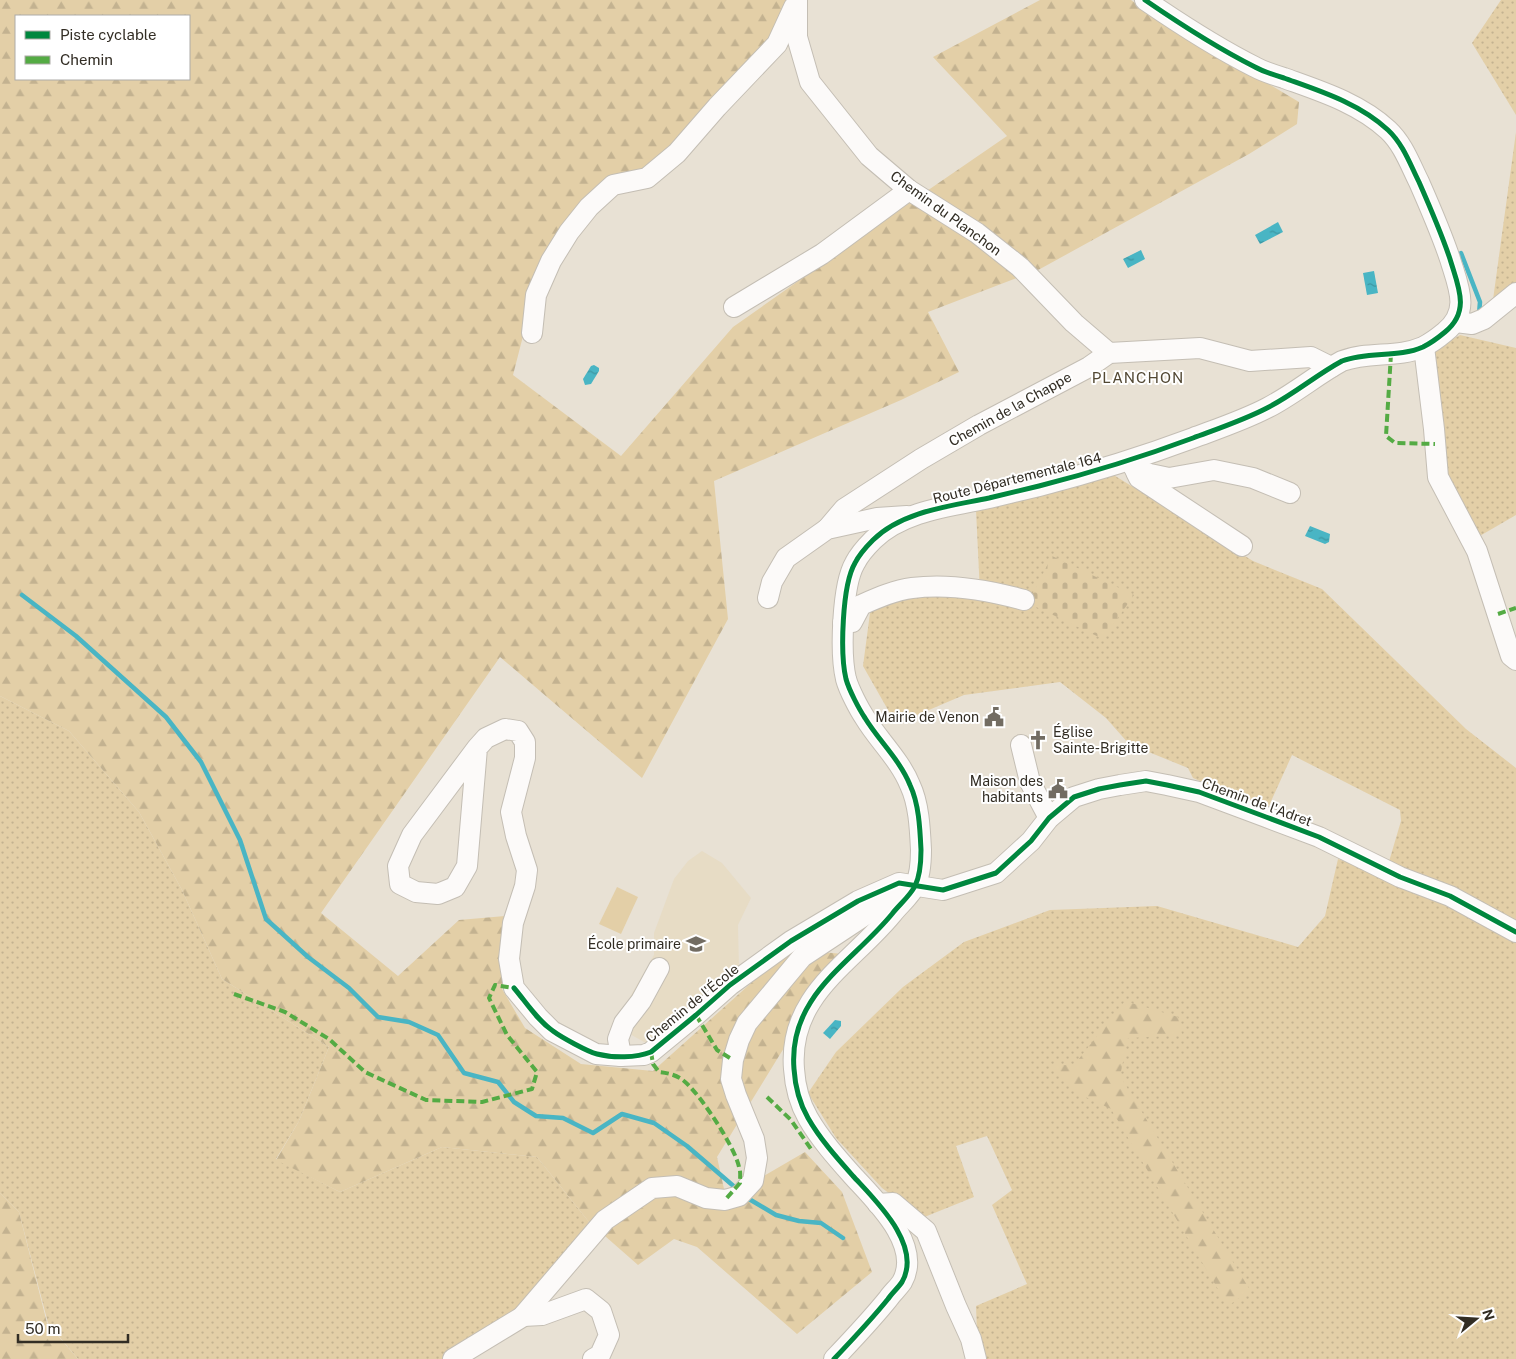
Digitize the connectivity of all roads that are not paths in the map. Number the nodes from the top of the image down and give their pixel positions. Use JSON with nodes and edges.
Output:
{"nodes":[{"id":1,"x":797,"y":0,"type":"edge"},
{"id":2,"x":1145,"y":0,"type":"edge"},
{"id":3,"x":909,"y":190,"type":"junction"},
{"id":4,"x":1516,"y":293,"type":"edge"},
{"id":5,"x":734,"y":307,"type":"dead end"},
{"id":6,"x":1456,"y":322,"type":"junction"},
{"id":7,"x":532,"y":333,"type":"dead end"},
{"id":8,"x":1424,"y":347,"type":"junction"},
{"id":9,"x":1109,"y":353,"type":"junction"},
{"id":10,"x":1331,"y":367,"type":"junction"},
{"id":11,"x":1132,"y":464,"type":"junction"},
{"id":12,"x":1290,"y":493,"type":"dead end"},
{"id":13,"x":919,"y":515,"type":"junction"},
{"id":14,"x":827,"y":529,"type":"junction"},
{"id":15,"x":1242,"y":546,"type":"dead end"},
{"id":16,"x":768,"y":598,"type":"dead end"},
{"id":17,"x":1024,"y":600,"type":"dead end"},
{"id":18,"x":843,"y":624,"type":"junction"},
{"id":19,"x":1516,"y":660,"type":"edge"},
{"id":20,"x":1021,"y":745,"type":"dead end"},
{"id":21,"x":477,"y":748,"type":"junction"},
{"id":22,"x":1049,"y":818,"type":"junction"},
{"id":23,"x":907,"y":885,"type":"junction"},
{"id":24,"x":1516,"y":932,"type":"edge"},
{"id":25,"x":659,"y":968,"type":"dead end"},
{"id":26,"x":621,"y":1056,"type":"junction"},
{"id":27,"x":881,"y":1208,"type":"junction"},
{"id":28,"x":523,"y":1316,"type":"junction"},
{"id":29,"x":453,"y":1359,"type":"edge"},
{"id":30,"x":593,"y":1359,"type":"edge"},
{"id":31,"x":834,"y":1359,"type":"edge"},
{"id":32,"x":976,"y":1359,"type":"edge"}],
"edges":[{"from":1,"to":3,"type":"street","name":"Chemin du Planchon"},
{"from":1,"to":7,"type":"street"},
{"from":2,"to":6,"type":"street"},
{"from":3,"to":5,"type":"street"},
{"from":3,"to":9,"type":"street","name":"Chemin du Planchon"},
{"from":4,"to":6,"type":"street"},
{"from":6,"to":8,"type":"street","name":"Route Départementale 164"},
{"from":8,"to":10,"type":"street","name":"Route Départementale 164"},
{"from":8,"to":19,"type":"street"},
{"from":9,"to":10,"type":"street"},
{"from":9,"to":14,"type":"street","name":"Chemin de la Chappe"},
{"from":10,"to":11,"type":"street","name":"Route Départementale 164"},
{"from":11,"to":12,"type":"street"},
{"from":11,"to":13,"type":"street","name":"Route Départementale 164"},
{"from":11,"to":15,"type":"street"},
{"from":13,"to":14,"type":"street"},
{"from":13,"to":18,"type":"street","name":"Route Départementale 164"},
{"from":14,"to":16,"type":"street"},
{"from":17,"to":18,"type":"street"},
{"from":18,"to":23,"type":"street","name":"Route Départementale 164"},
{"from":20,"to":22,"type":"street"},
{"from":21,"to":21,"type":"street"},
{"from":21,"to":26,"type":"street","name":"Chemin de l'École"},
{"from":22,"to":23,"type":"street","name":"Chemin de l'Adret"},
{"from":22,"to":24,"type":"street","name":"Chemin de l'Adret"},
{"from":23,"to":26,"type":"street","name":"Chemin de l'École"},
{"from":23,"to":27,"type":"street","name":"Route Départementale 164"},
{"from":23,"to":28,"type":"street"},
{"from":25,"to":26,"type":"street","name":"Chemin de l'École"},
{"from":27,"to":31,"type":"street","name":"Route Départementale 164"},
{"from":27,"to":32,"type":"street"},
{"from":28,"to":29,"type":"street"},
{"from":28,"to":30,"type":"street"}]}
